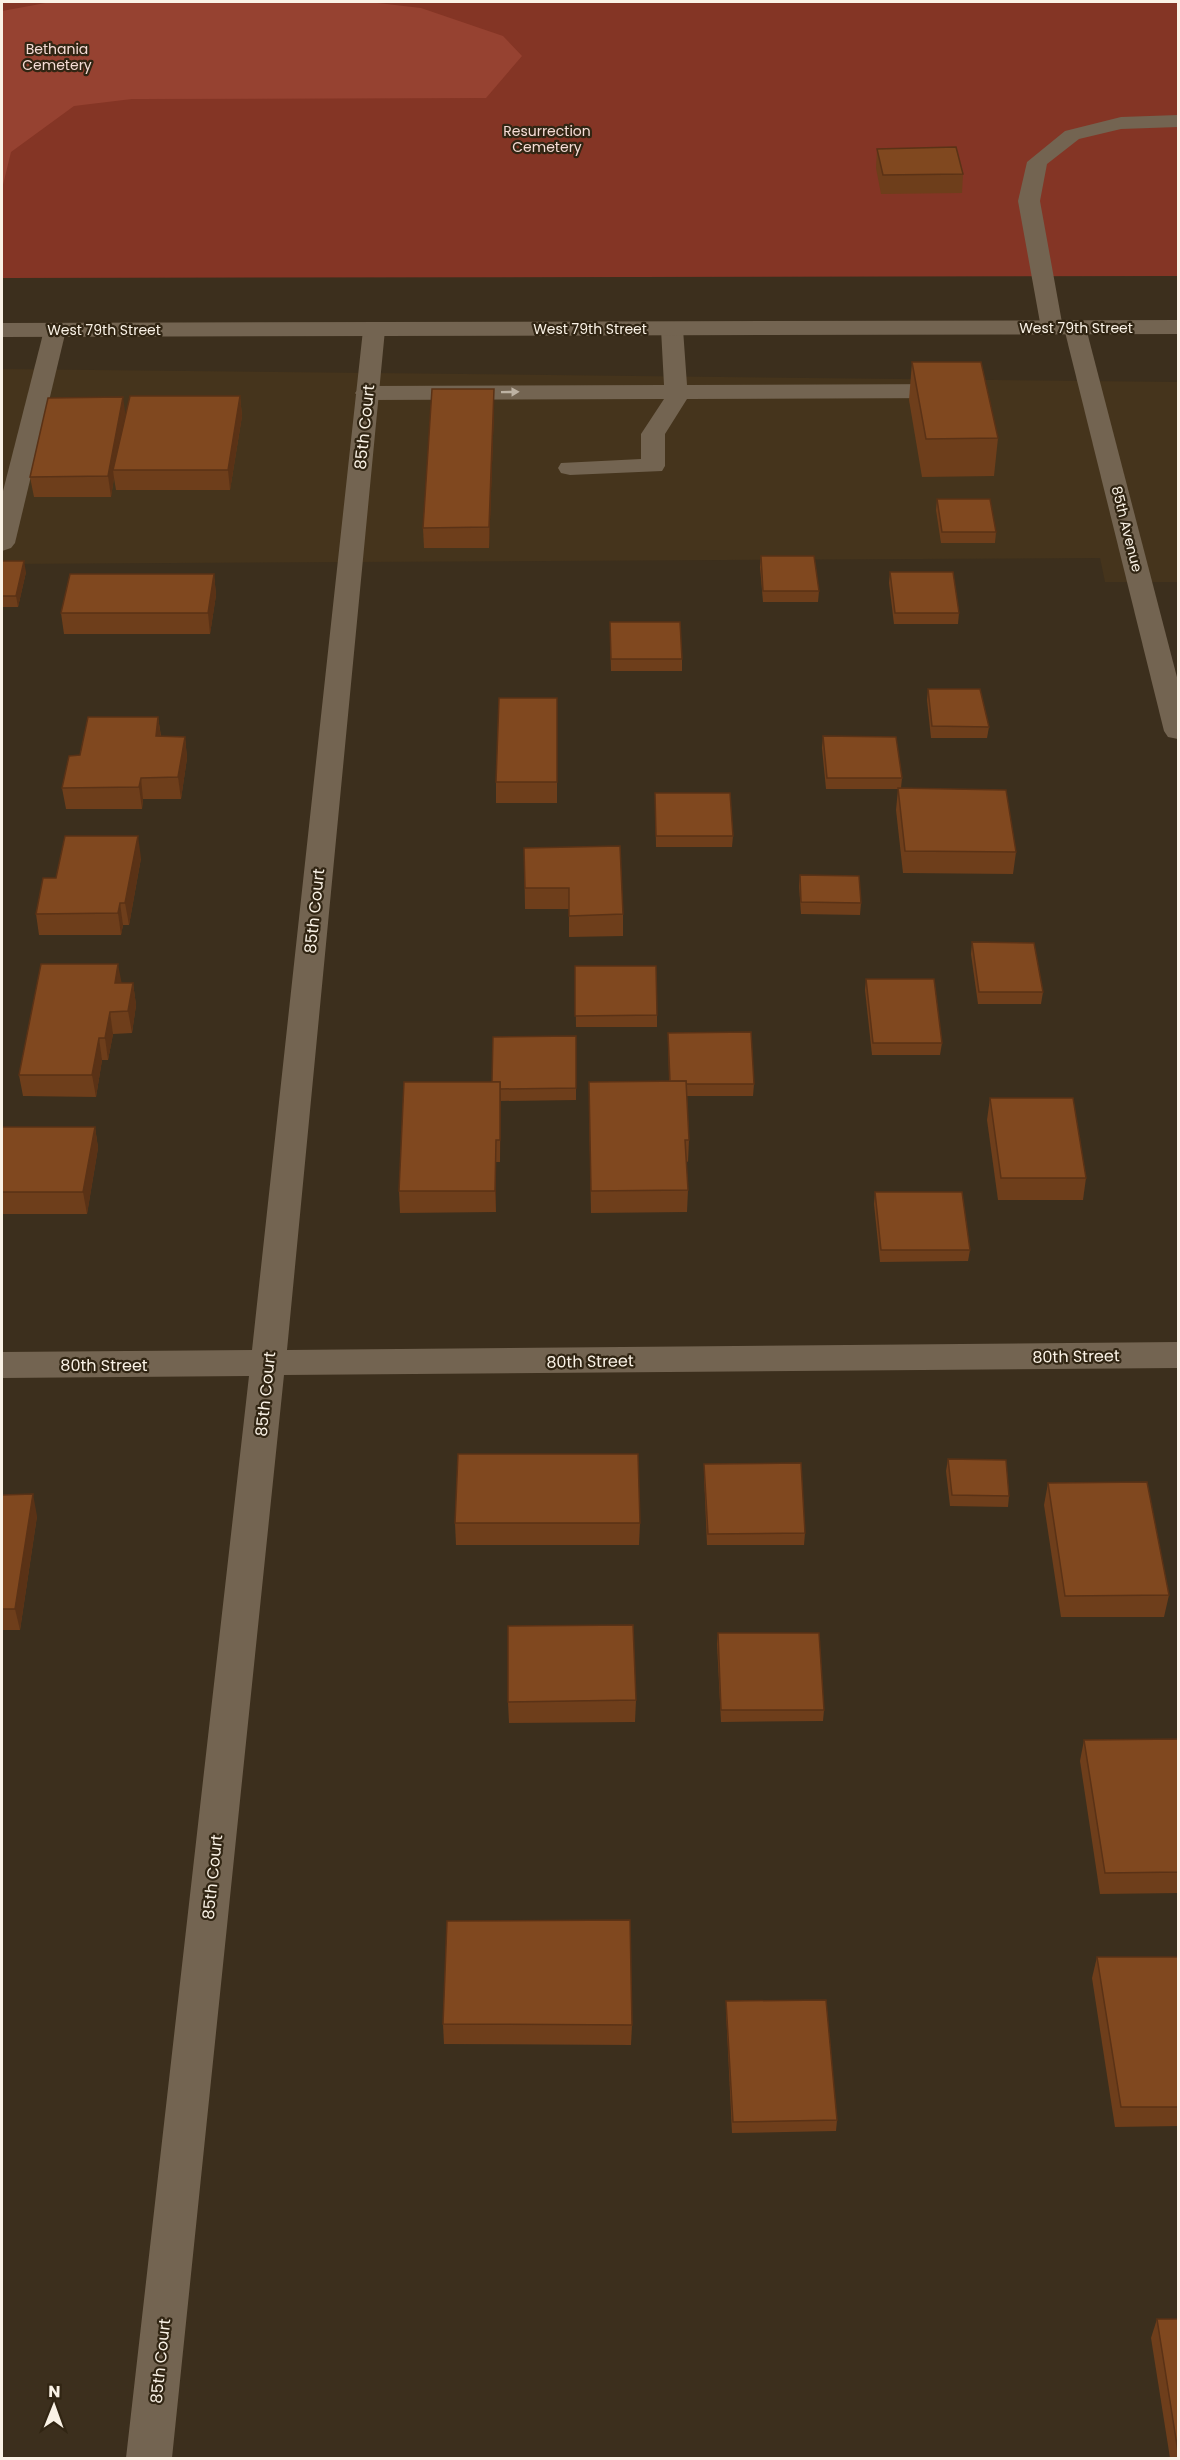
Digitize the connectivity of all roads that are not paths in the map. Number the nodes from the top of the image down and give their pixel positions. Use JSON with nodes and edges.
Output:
{"nodes":[{"id":1,"x":1179,"y":121,"type":"edge"},
{"id":2,"x":1179,"y":327,"type":"edge"},
{"id":3,"x":1064,"y":328,"type":"junction"},
{"id":4,"x":672,"y":329,"type":"junction"},
{"id":5,"x":2,"y":330,"type":"edge"},
{"id":6,"x":55,"y":330,"type":"junction"},
{"id":7,"x":374,"y":330,"type":"junction"},
{"id":8,"x":676,"y":390,"type":"junction"},
{"id":9,"x":979,"y":391,"type":"edge"},
{"id":10,"x":367,"y":393,"type":"junction"},
{"id":11,"x":570,"y":468,"type":"dead end"},
{"id":12,"x":2,"y":543,"type":"edge"},
{"id":13,"x":1179,"y":731,"type":"edge"},
{"id":14,"x":1179,"y":1355,"type":"edge"},
{"id":15,"x":268,"y":1364,"type":"junction"},
{"id":16,"x":2,"y":1365,"type":"edge"},
{"id":17,"x":149,"y":2458,"type":"edge"}],
"edges":[{"from":1,"to":3,"type":"street","name":"85th Avenue"},
{"from":2,"to":3,"type":"street","name":"West 79th Street"},
{"from":3,"to":4,"type":"street","name":"West 79th Street"},
{"from":3,"to":13,"type":"street","name":"85th Avenue"},
{"from":4,"to":7,"type":"street","name":"West 79th Street"},
{"from":4,"to":8,"type":"street"},
{"from":5,"to":6,"type":"street","name":"West 79th Street"},
{"from":6,"to":7,"type":"street","name":"West 79th Street"},
{"from":6,"to":12,"type":"street"},
{"from":7,"to":10,"type":"street","name":"85th Court"},
{"from":8,"to":9,"type":"street"},
{"from":10,"to":8,"type":"street","one_way":true},
{"from":8,"to":11,"type":"street"},
{"from":10,"to":15,"type":"street","name":"85th Court"},
{"from":14,"to":15,"type":"street","name":"80th Street"},
{"from":15,"to":16,"type":"street","name":"80th Street"},
{"from":15,"to":17,"type":"street","name":"85th Court"}]}
